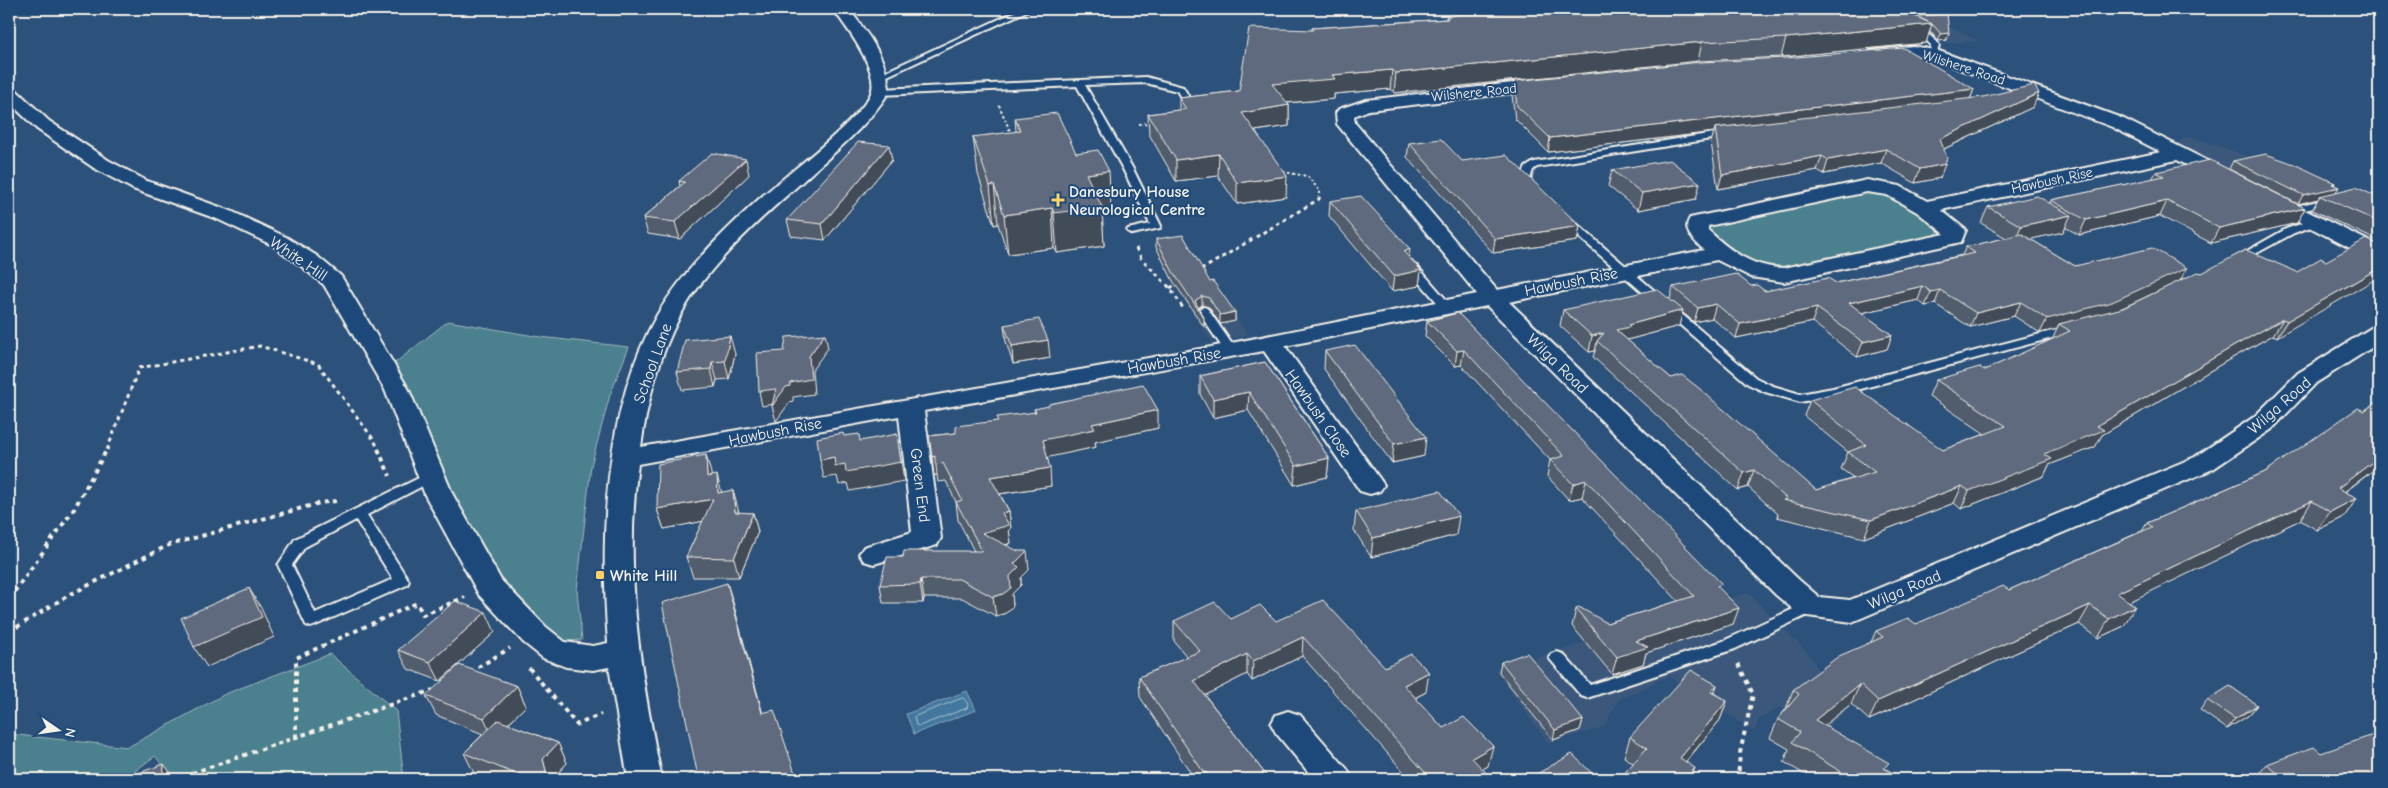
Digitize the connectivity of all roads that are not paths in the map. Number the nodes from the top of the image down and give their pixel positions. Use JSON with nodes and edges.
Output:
{"nodes":[{"id":1,"x":841,"y":9,"type":"edge"},
{"id":2,"x":1027,"y":9,"type":"edge"},
{"id":3,"x":1903,"y":26,"type":"edge"},
{"id":4,"x":1933,"y":54,"type":"junction"},
{"id":5,"x":1856,"y":57,"type":"edge"},
{"id":6,"x":1079,"y":82,"type":"junction"},
{"id":7,"x":1568,"y":82,"type":"edge"},
{"id":8,"x":879,"y":84,"type":"junction"},
{"id":9,"x":2028,"y":89,"type":"junction"},
{"id":10,"x":9,"y":93,"type":"edge"},
{"id":11,"x":2010,"y":97,"type":"edge"},
{"id":12,"x":1197,"y":112,"type":"edge"},
{"id":13,"x":1743,"y":132,"type":"edge"},
{"id":14,"x":2180,"y":154,"type":"junction"},
{"id":15,"x":2344,"y":198,"type":"edge"},
{"id":16,"x":1542,"y":200,"type":"edge"},
{"id":17,"x":1924,"y":208,"type":"junction"},
{"id":18,"x":2292,"y":210,"type":"junction"},
{"id":19,"x":1557,"y":212,"type":"edge"},
{"id":20,"x":2315,"y":222,"type":"junction"},
{"id":21,"x":1132,"y":231,"type":"road end"},
{"id":22,"x":1720,"y":253,"type":"junction"},
{"id":23,"x":2379,"y":254,"type":"edge"},
{"id":24,"x":2226,"y":265,"type":"edge"},
{"id":25,"x":1413,"y":268,"type":"edge"},
{"id":26,"x":1625,"y":271,"type":"junction"},
{"id":27,"x":1491,"y":297,"type":"junction"},
{"id":28,"x":1446,"y":306,"type":"junction"},
{"id":29,"x":1203,"y":310,"type":"dead end"},
{"id":30,"x":2081,"y":327,"type":"edge"},
{"id":31,"x":2379,"y":334,"type":"edge"},
{"id":32,"x":1269,"y":341,"type":"junction"},
{"id":33,"x":1230,"y":350,"type":"junction"},
{"id":34,"x":911,"y":406,"type":"junction"},
{"id":35,"x":626,"y":458,"type":"junction"},
{"id":36,"x":431,"y":476,"type":"junction"},
{"id":37,"x":1370,"y":485,"type":"dead end"},
{"id":38,"x":359,"y":513,"type":"junction"},
{"id":39,"x":874,"y":554,"type":"dead end"},
{"id":40,"x":1811,"y":607,"type":"junction"},
{"id":41,"x":623,"y":652,"type":"junction"},
{"id":42,"x":1556,"y":658,"type":"dead end"},
{"id":43,"x":1288,"y":724,"type":"dead end"},
{"id":44,"x":644,"y":779,"type":"edge"},
{"id":45,"x":1335,"y":779,"type":"edge"}],
"edges":[{"from":1,"to":8,"type":"street"},
{"from":2,"to":8,"type":"lane"},
{"from":3,"to":4,"type":"lane"},
{"from":4,"to":5,"type":"street","name":"Wilshere Road"},
{"from":4,"to":9,"type":"street","name":"Wilshere Road"},
{"from":6,"to":8,"type":"lane"},
{"from":6,"to":12,"type":"lane"},
{"from":6,"to":21,"type":"lane"},
{"from":7,"to":27,"type":"street","name":"Wilshere Road"},
{"from":8,"to":35,"type":"street","name":"School Lane"},
{"from":9,"to":11,"type":"lane"},
{"from":9,"to":14,"type":"street","name":"Wilshere Road"},
{"from":10,"to":36,"type":"street","name":"White Hill"},
{"from":13,"to":16,"type":"lane"},
{"from":14,"to":17,"type":"street","name":"Hawbush Rise"},
{"from":14,"to":18,"type":"street"},
{"from":15,"to":18,"type":"lane"},
{"from":17,"to":22,"type":"street"},
{"from":17,"to":22,"type":"street"},
{"from":18,"to":20,"type":"street"},
{"from":19,"to":26,"type":"lane"},
{"from":20,"to":23,"type":"street"},
{"from":20,"to":24,"type":"lane"},
{"from":22,"to":26,"type":"street","name":"Hawbush Rise"},
{"from":25,"to":28,"type":"lane"},
{"from":26,"to":27,"type":"street","name":"Hawbush Rise"},
{"from":26,"to":30,"type":"lane"},
{"from":27,"to":28,"type":"street","name":"Hawbush Rise"},
{"from":27,"to":40,"type":"street","name":"Wilga Road"},
{"from":28,"to":32,"type":"street","name":"Hawbush Rise"},
{"from":29,"to":33,"type":"lane"},
{"from":31,"to":40,"type":"street","name":"Wilga Road"},
{"from":32,"to":33,"type":"street","name":"Hawbush Rise"},
{"from":32,"to":37,"type":"street","name":"Hawbush Close"},
{"from":33,"to":34,"type":"street","name":"Hawbush Rise"},
{"from":34,"to":35,"type":"street","name":"Hawbush Rise"},
{"from":34,"to":39,"type":"street","name":"Green End"},
{"from":35,"to":41,"type":"street","name":"School Lane"},
{"from":36,"to":38,"type":"lane"},
{"from":36,"to":41,"type":"street","name":"White Hill"},
{"from":38,"to":38,"type":"lane"},
{"from":40,"to":42,"type":"lane"},
{"from":41,"to":44,"type":"street","name":"School Lane"},
{"from":43,"to":45,"type":"street"}]}
